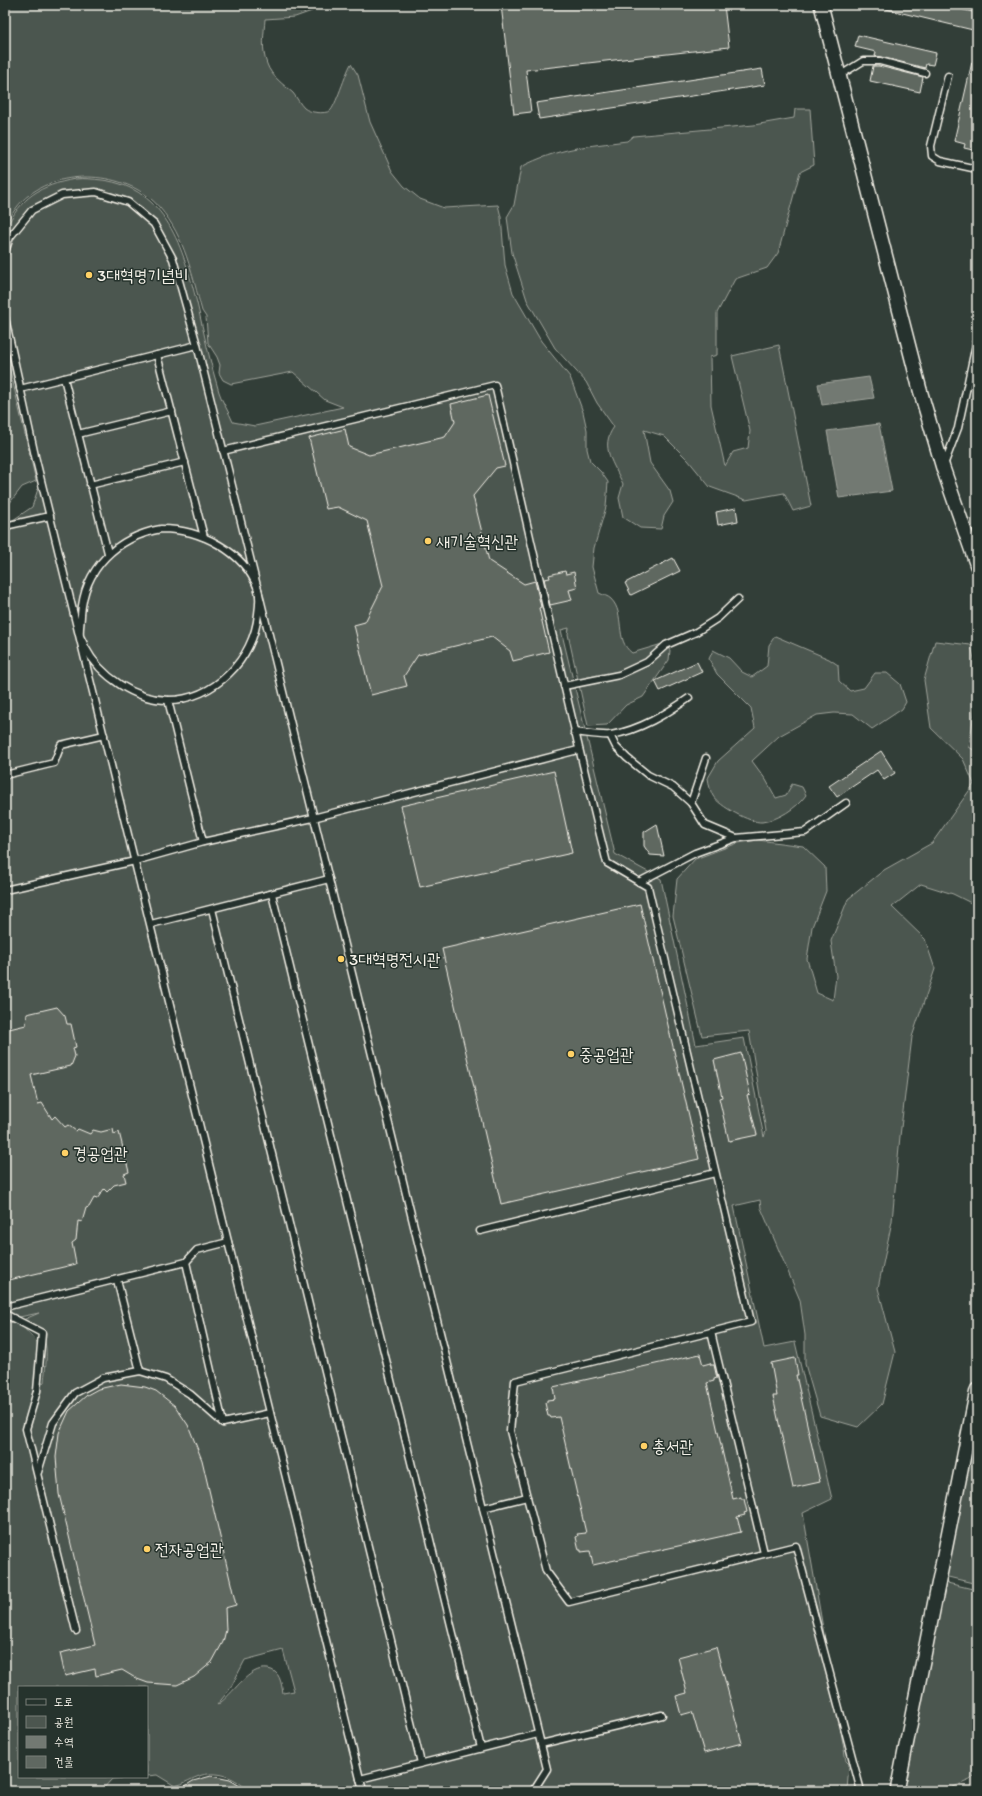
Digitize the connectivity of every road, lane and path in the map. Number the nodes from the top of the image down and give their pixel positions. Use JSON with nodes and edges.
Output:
{"nodes":[{"id":1,"x":821,"y":5,"type":"edge"},
{"id":2,"x":924,"y":73,"type":"dead end"},
{"id":3,"x":839,"y":76,"type":"junction"},
{"id":4,"x":948,"y":76,"type":"dead end"},
{"id":5,"x":977,"y":169,"type":"edge"},
{"id":6,"x":5,"y":252,"type":"edge"},
{"id":7,"x":5,"y":318,"type":"edge"},
{"id":8,"x":977,"y":340,"type":"edge"},
{"id":9,"x":197,"y":345,"type":"junction"},
{"id":10,"x":157,"y":355,"type":"junction"},
{"id":11,"x":64,"y":378,"type":"junction"},
{"id":12,"x":20,"y":389,"type":"junction"},
{"id":13,"x":172,"y":410,"type":"junction"},
{"id":14,"x":78,"y":434,"type":"junction"},
{"id":15,"x":223,"y":451,"type":"junction"},
{"id":16,"x":185,"y":462,"type":"junction"},
{"id":17,"x":943,"y":468,"type":"junction"},
{"id":18,"x":90,"y":485,"type":"junction"},
{"id":19,"x":50,"y":516,"type":"junction"},
{"id":20,"x":5,"y":526,"type":"edge"},
{"id":21,"x":204,"y":537,"type":"junction"},
{"id":22,"x":108,"y":554,"type":"junction"},
{"id":23,"x":977,"y":566,"type":"edge"},
{"id":24,"x":258,"y":590,"type":"junction"},
{"id":25,"x":738,"y":599,"type":"dead end"},
{"id":26,"x":80,"y":636,"type":"junction"},
{"id":27,"x":564,"y":686,"type":"junction"},
{"id":28,"x":689,"y":698,"type":"dead end"},
{"id":29,"x":168,"y":700,"type":"junction"},
{"id":30,"x":574,"y":732,"type":"junction"},
{"id":31,"x":104,"y":735,"type":"junction"},
{"id":32,"x":610,"y":735,"type":"junction"},
{"id":33,"x":578,"y":750,"type":"junction"},
{"id":34,"x":706,"y":758,"type":"dead end"},
{"id":35,"x":5,"y":775,"type":"edge"},
{"id":36,"x":691,"y":803,"type":"junction"},
{"id":37,"x":846,"y":803,"type":"dead end"},
{"id":38,"x":313,"y":818,"type":"junction"},
{"id":39,"x":736,"y":838,"type":"junction"},
{"id":40,"x":203,"y":842,"type":"junction"},
{"id":41,"x":135,"y":862,"type":"junction"},
{"id":42,"x":328,"y":879,"type":"junction"},
{"id":43,"x":639,"y":882,"type":"junction"},
{"id":44,"x":5,"y":890,"type":"edge"},
{"id":45,"x":272,"y":894,"type":"junction"},
{"id":46,"x":212,"y":909,"type":"junction"},
{"id":47,"x":151,"y":924,"type":"junction"},
{"id":48,"x":715,"y":1173,"type":"junction"},
{"id":49,"x":480,"y":1231,"type":"dead end"},
{"id":50,"x":228,"y":1242,"type":"junction"},
{"id":51,"x":186,"y":1262,"type":"junction"},
{"id":52,"x":117,"y":1280,"type":"junction"},
{"id":53,"x":5,"y":1307,"type":"edge"},
{"id":54,"x":5,"y":1314,"type":"edge"},
{"id":55,"x":711,"y":1332,"type":"junction"},
{"id":56,"x":140,"y":1371,"type":"junction"},
{"id":57,"x":977,"y":1390,"type":"edge"},
{"id":58,"x":270,"y":1413,"type":"junction"},
{"id":59,"x":223,"y":1423,"type":"junction"},
{"id":60,"x":37,"y":1474,"type":"junction"},
{"id":61,"x":528,"y":1498,"type":"junction"},
{"id":62,"x":483,"y":1508,"type":"junction"},
{"id":63,"x":764,"y":1553,"type":"junction"},
{"id":64,"x":76,"y":1631,"type":"dead end"},
{"id":65,"x":662,"y":1715,"type":"dead end"},
{"id":66,"x":538,"y":1734,"type":"junction"},
{"id":67,"x":540,"y":1744,"type":"junction"},
{"id":68,"x":481,"y":1748,"type":"junction"},
{"id":69,"x":421,"y":1763,"type":"junction"},
{"id":70,"x":360,"y":1779,"type":"junction"},
{"id":71,"x":363,"y":1791,"type":"edge"},
{"id":72,"x":533,"y":1791,"type":"edge"},
{"id":73,"x":861,"y":1791,"type":"edge"},
{"id":74,"x":897,"y":1791,"type":"edge"}],
"edges":[{"from":1,"to":3,"type":"street"},
{"from":2,"to":3,"type":"lane"},
{"from":3,"to":17,"type":"street"},
{"from":4,"to":5,"type":"lane"},
{"from":6,"to":9,"type":"lane"},
{"from":7,"to":12,"type":"lane"},
{"from":8,"to":17,"type":"lane"},
{"from":9,"to":10,"type":"lane"},
{"from":9,"to":15,"type":"lane"},
{"from":10,"to":11,"type":"lane"},
{"from":10,"to":13,"type":"lane"},
{"from":11,"to":12,"type":"lane"},
{"from":11,"to":14,"type":"lane"},
{"from":12,"to":19,"type":"lane"},
{"from":13,"to":14,"type":"lane"},
{"from":13,"to":16,"type":"lane"},
{"from":14,"to":18,"type":"lane"},
{"from":15,"to":24,"type":"lane"},
{"from":15,"to":27,"type":"lane"},
{"from":16,"to":18,"type":"lane"},
{"from":16,"to":21,"type":"lane"},
{"from":17,"to":23,"type":"street"},
{"from":18,"to":22,"type":"lane"},
{"from":19,"to":20,"type":"lane"},
{"from":19,"to":26,"type":"lane"},
{"from":21,"to":22,"type":"lane"},
{"from":21,"to":24,"type":"lane"},
{"from":22,"to":26,"type":"lane"},
{"from":24,"to":29,"type":"lane"},
{"from":24,"to":38,"type":"lane"},
{"from":25,"to":27,"type":"lane"},
{"from":26,"to":29,"type":"lane"},
{"from":26,"to":31,"type":"lane"},
{"from":27,"to":30,"type":"lane"},
{"from":28,"to":32,"type":"lane"},
{"from":29,"to":40,"type":"lane"},
{"from":30,"to":32,"type":"lane"},
{"from":30,"to":33,"type":"lane"},
{"from":31,"to":35,"type":"lane"},
{"from":31,"to":41,"type":"lane"},
{"from":32,"to":36,"type":"lane"},
{"from":33,"to":38,"type":"lane"},
{"from":33,"to":43,"type":"lane"},
{"from":34,"to":36,"type":"lane"},
{"from":36,"to":39,"type":"lane"},
{"from":37,"to":39,"type":"lane"},
{"from":38,"to":40,"type":"lane"},
{"from":38,"to":42,"type":"lane"},
{"from":39,"to":43,"type":"lane"},
{"from":40,"to":41,"type":"lane"},
{"from":41,"to":44,"type":"lane"},
{"from":41,"to":47,"type":"lane"},
{"from":42,"to":45,"type":"lane"},
{"from":42,"to":62,"type":"lane"},
{"from":43,"to":48,"type":"lane"},
{"from":45,"to":46,"type":"lane"},
{"from":45,"to":68,"type":"lane"},
{"from":46,"to":47,"type":"lane"},
{"from":46,"to":69,"type":"lane"},
{"from":47,"to":50,"type":"lane"},
{"from":48,"to":49,"type":"lane"},
{"from":48,"to":55,"type":"lane"},
{"from":50,"to":51,"type":"lane"},
{"from":50,"to":58,"type":"lane"},
{"from":51,"to":52,"type":"lane"},
{"from":51,"to":59,"type":"lane"},
{"from":52,"to":53,"type":"lane"},
{"from":52,"to":56,"type":"lane"},
{"from":54,"to":60,"type":"lane"},
{"from":55,"to":61,"type":"lane"},
{"from":55,"to":63,"type":"lane"},
{"from":56,"to":59,"type":"lane"},
{"from":56,"to":60,"type":"lane"},
{"from":57,"to":74,"type":"street"},
{"from":58,"to":59,"type":"lane"},
{"from":58,"to":70,"type":"lane"},
{"from":60,"to":64,"type":"lane"},
{"from":61,"to":62,"type":"lane"},
{"from":61,"to":63,"type":"lane"},
{"from":62,"to":66,"type":"lane"},
{"from":63,"to":73,"type":"lane"},
{"from":65,"to":67,"type":"lane"},
{"from":66,"to":67,"type":"lane"},
{"from":66,"to":68,"type":"lane"},
{"from":67,"to":72,"type":"lane"},
{"from":68,"to":69,"type":"lane"},
{"from":69,"to":70,"type":"lane"},
{"from":70,"to":71,"type":"lane"}]}
